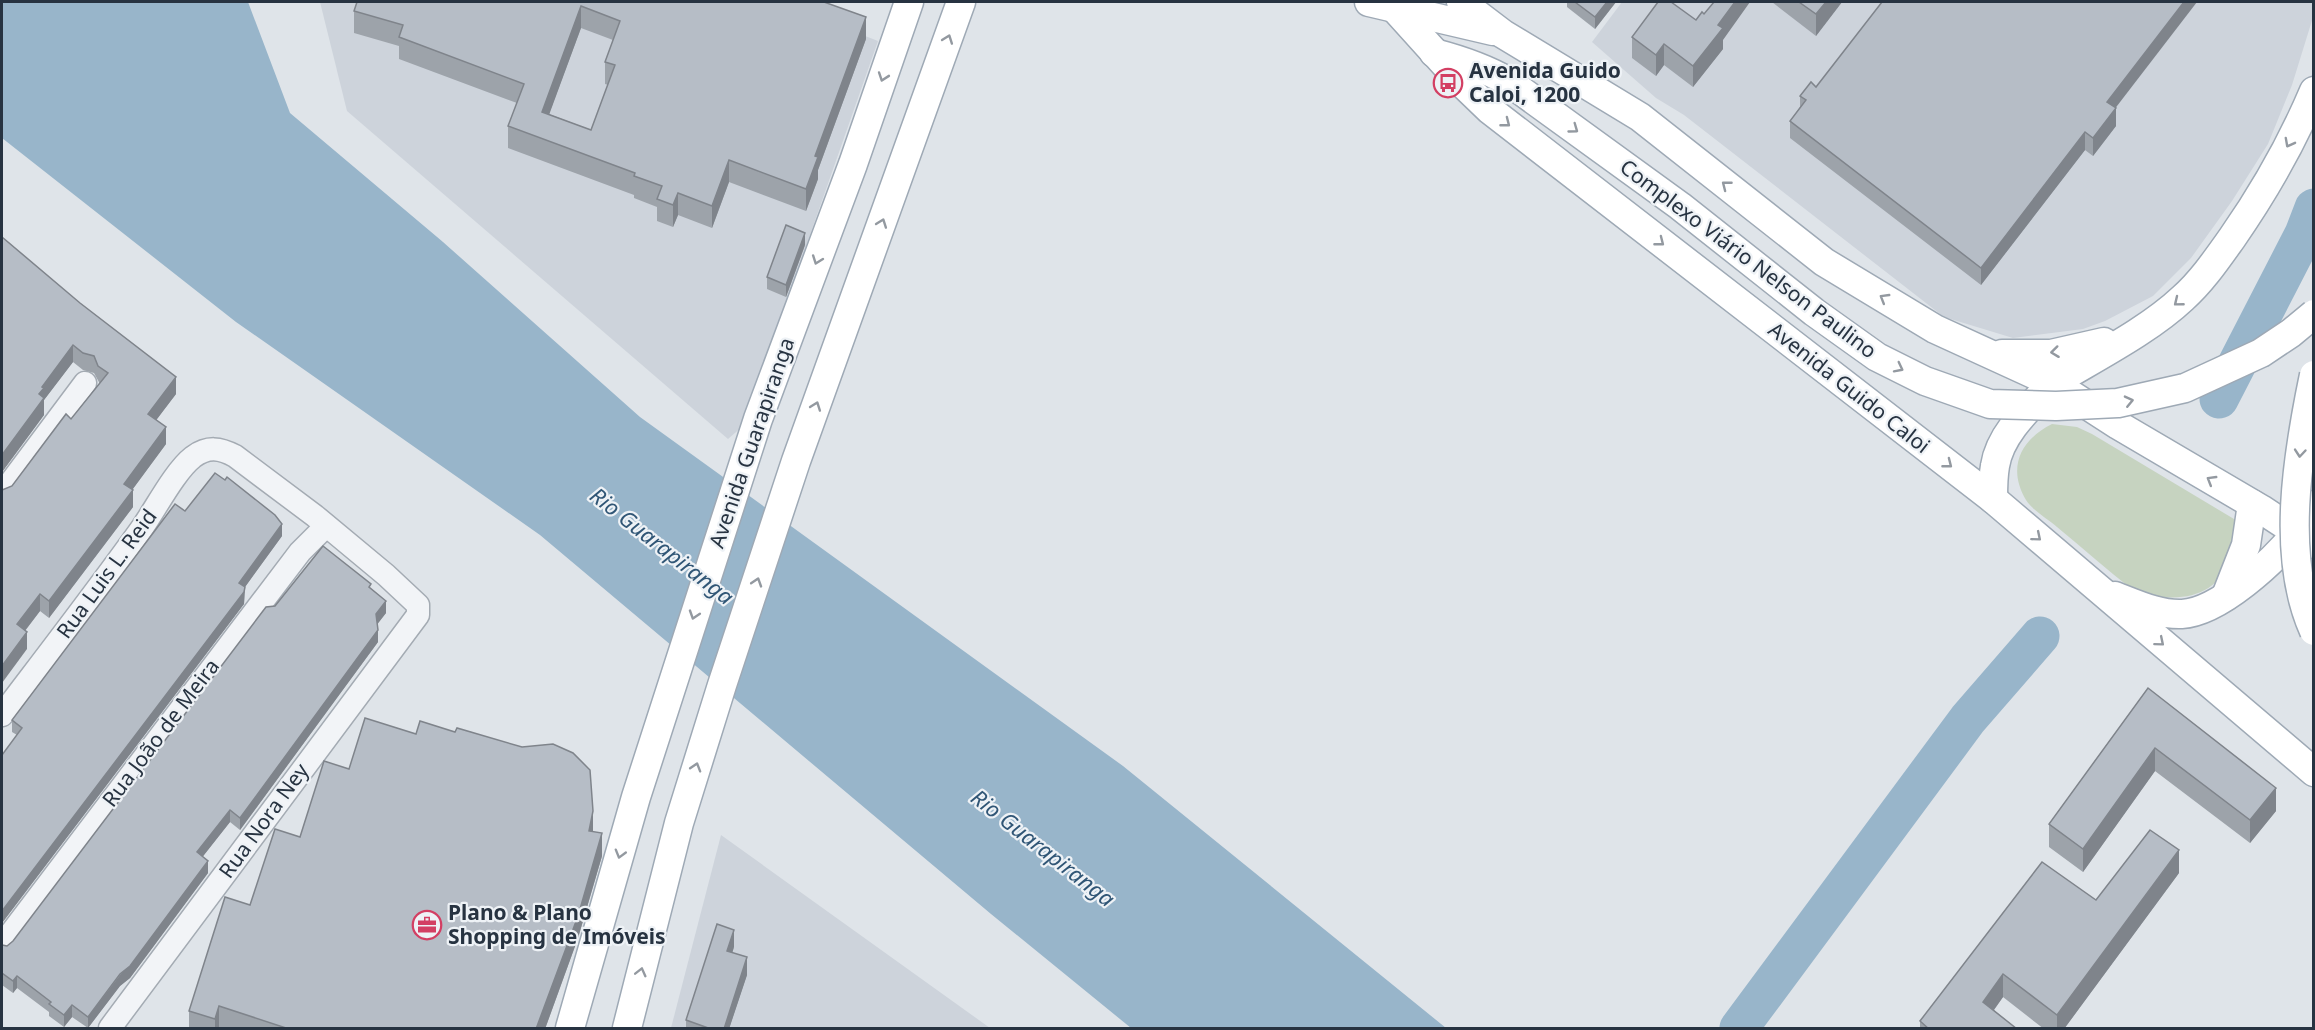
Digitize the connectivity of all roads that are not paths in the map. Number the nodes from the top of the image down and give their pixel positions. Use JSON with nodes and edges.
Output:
{"nodes":[{"id":1,"x":909,"y":2,"type":"edge"},
{"id":2,"x":962,"y":2,"type":"edge"},
{"id":3,"x":1461,"y":2,"type":"edge"},
{"id":4,"x":1384,"y":4,"type":"edge"},
{"id":5,"x":1503,"y":34,"type":"junction"},
{"id":6,"x":1434,"y":53,"type":"junction"},
{"id":7,"x":2313,"y":91,"type":"edge"},
{"id":8,"x":2313,"y":314,"type":"edge"},
{"id":9,"x":2151,"y":323,"type":"junction"},
{"id":10,"x":1992,"y":354,"type":"junction"},
{"id":11,"x":2313,"y":375,"type":"edge"},
{"id":12,"x":85,"y":383,"type":"dead end"},
{"id":13,"x":2053,"y":383,"type":"junction"},
{"id":14,"x":2,"y":494,"type":"edge"},
{"id":15,"x":1992,"y":499,"type":"junction"},
{"id":16,"x":2252,"y":504,"type":"junction"},
{"id":17,"x":2313,"y":505,"type":"edge"},
{"id":18,"x":326,"y":526,"type":"junction"},
{"id":19,"x":2305,"y":539,"type":"edge"},
{"id":20,"x":2099,"y":590,"type":"junction"},
{"id":21,"x":2225,"y":598,"type":"junction"},
{"id":22,"x":2313,"y":631,"type":"edge"},
{"id":23,"x":2,"y":715,"type":"edge"},
{"id":24,"x":2313,"y":772,"type":"edge"},
{"id":25,"x":2,"y":945,"type":"edge"},
{"id":26,"x":110,"y":1029,"type":"edge"},
{"id":27,"x":570,"y":1029,"type":"edge"},
{"id":28,"x":627,"y":1029,"type":"edge"}],
"edges":[{"from":1,"to":27,"type":"main road","name":"Avenida Guarapiranga","one_way":true},
{"from":28,"to":2,"type":"main road","one_way":true},
{"from":3,"to":5,"type":"main road"},
{"from":4,"to":5,"type":"main road"},
{"from":4,"to":6,"type":"main road","name":"Avenida Guido Caloi"},
{"from":10,"to":5,"type":"main road","one_way":true},
{"from":6,"to":8,"type":"main road","name":"Complexo Viário Nelson Paulino","one_way":true,"bridge":true},
{"from":6,"to":15,"type":"main road","name":"Avenida Guido Caloi","one_way":true},
{"from":7,"to":9,"type":"main road","one_way":true},
{"from":9,"to":10,"type":"main road","one_way":true},
{"from":9,"to":13,"type":"main road"},
{"from":10,"to":13,"type":"main road"},
{"from":11,"to":22,"type":"main road","one_way":true,"bridge":true},
{"from":12,"to":14,"type":"street"},
{"from":13,"to":15,"type":"main road"},
{"from":16,"to":13,"type":"main road","one_way":true},
{"from":15,"to":20,"type":"main road","name":"Avenida Guido Caloi","one_way":true},
{"from":16,"to":19,"type":"main road"},
{"from":16,"to":21,"type":"main road"},
{"from":17,"to":19,"type":"main road"},
{"from":18,"to":23,"type":"street","name":"Rua Luis L. Reid"},
{"from":18,"to":25,"type":"street","name":"Rua João de Meira"},
{"from":18,"to":26,"type":"street","name":"Rua Nora Ney"},
{"from":19,"to":21,"type":"main road"},
{"from":20,"to":21,"type":"main road"},
{"from":20,"to":24,"type":"main road","name":"Avenida Guido Caloi","one_way":true}]}
